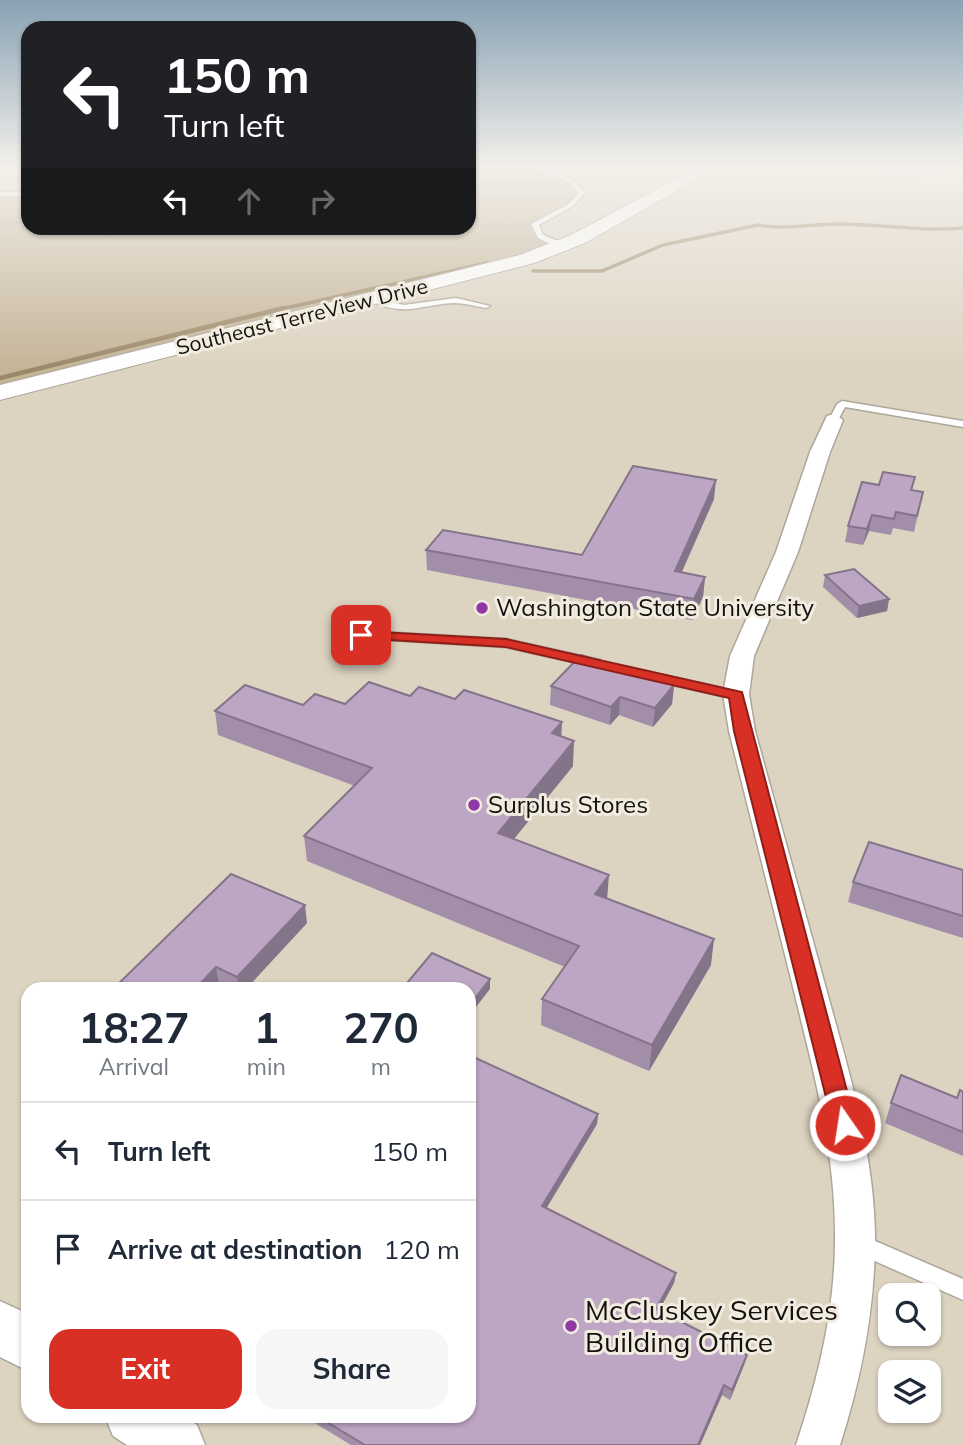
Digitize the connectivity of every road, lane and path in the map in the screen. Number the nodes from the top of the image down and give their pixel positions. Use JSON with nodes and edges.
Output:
{"nodes":[{"id":1,"x":540,"y":235,"type":"edge"},
{"id":2,"x":582,"y":235,"type":"edge"},
{"id":3,"x":562,"y":246,"type":"junction"},
{"id":4,"x":375,"y":299,"type":"junction"},
{"id":5,"x":486,"y":306,"type":"dead end"},
{"id":6,"x":0,"y":393,"type":"edge"},
{"id":7,"x":834,"y":420,"type":"joint"},
{"id":8,"x":963,"y":424,"type":"edge"},
{"id":9,"x":361,"y":635,"type":"dead end"},
{"id":10,"x":736,"y":695,"type":"junction"},
{"id":11,"x":857,"y":1244,"type":"junction"},
{"id":12,"x":963,"y":1290,"type":"edge"},
{"id":13,"x":0,"y":1326,"type":"edge"},
{"id":14,"x":21,"y":1340,"type":"edge"},
{"id":15,"x":144,"y":1423,"type":"edge"},
{"id":16,"x":177,"y":1445,"type":"edge"},
{"id":17,"x":818,"y":1445,"type":"edge"}],
"edges":[{"from":1,"to":3,"type":"lane"},
{"from":2,"to":3,"type":"main road","name":"Southeast TerreView Drive"},
{"from":3,"to":4,"type":"main road","name":"Southeast TerreView Drive"},
{"from":4,"to":5,"type":"lane"},
{"from":4,"to":6,"type":"main road","name":"Southeast TerreView Drive"},
{"from":7,"to":8,"type":"lane"},
{"from":7,"to":10,"type":"street"},
{"from":9,"to":10,"type":"lane"},
{"from":10,"to":11,"type":"street"},
{"from":11,"to":12,"type":"lane"},
{"from":11,"to":17,"type":"street"},
{"from":13,"to":14,"type":"street"},
{"from":15,"to":16,"type":"street"}]}
